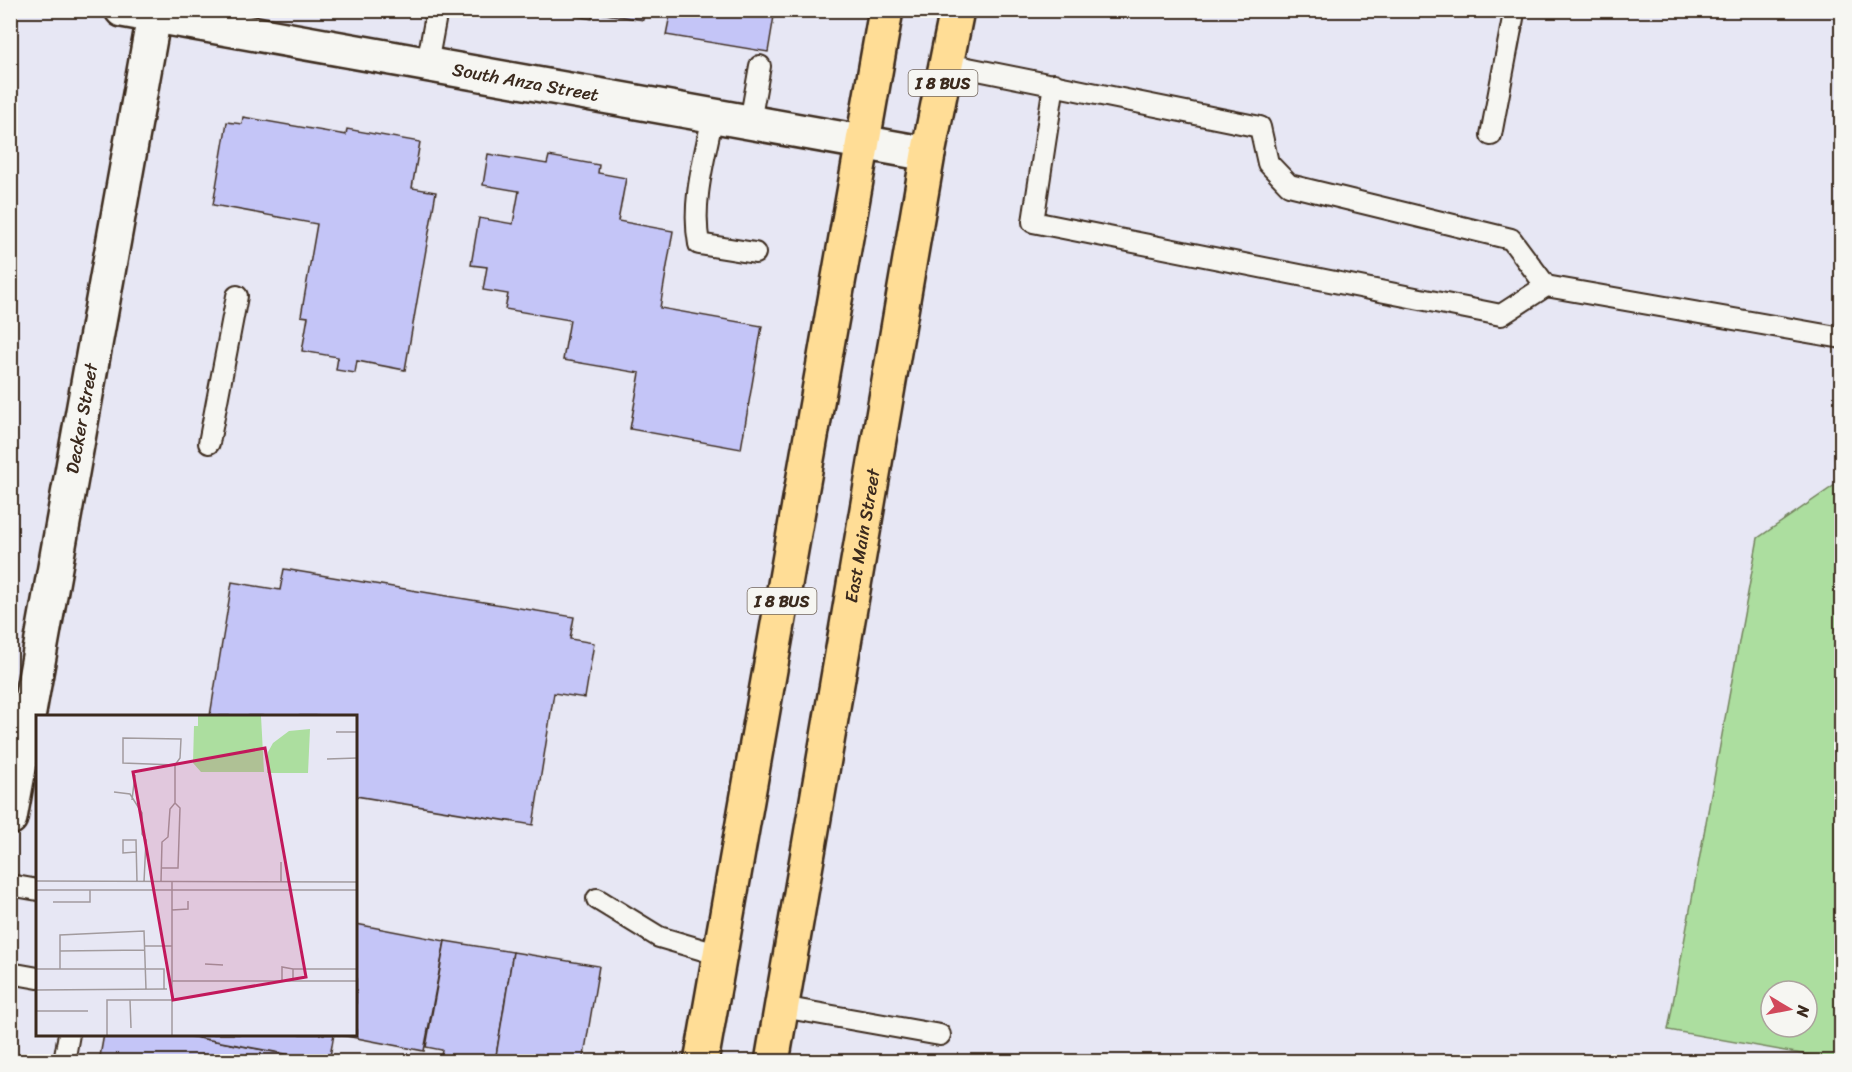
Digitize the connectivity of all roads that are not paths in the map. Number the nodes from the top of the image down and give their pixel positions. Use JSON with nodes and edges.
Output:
{"nodes":[{"id":1,"x":122,"y":10,"type":"edge"},
{"id":2,"x":437,"y":10,"type":"edge"},
{"id":3,"x":886,"y":10,"type":"edge"},
{"id":4,"x":957,"y":10,"type":"edge"},
{"id":5,"x":1512,"y":11,"type":"edge"},
{"id":6,"x":154,"y":16,"type":"junction"},
{"id":7,"x":427,"y":64,"type":"junction"},
{"id":8,"x":948,"y":64,"type":"junction"},
{"id":9,"x":760,"y":66,"type":"dead end"},
{"id":10,"x":1054,"y":84,"type":"junction"},
{"id":11,"x":713,"y":115,"type":"junction"},
{"id":12,"x":750,"y":122,"type":"junction"},
{"id":13,"x":1491,"y":135,"type":"dead end"},
{"id":14,"x":862,"y":141,"type":"junction"},
{"id":15,"x":928,"y":154,"type":"junction"},
{"id":16,"x":755,"y":253,"type":"dead end"},
{"id":17,"x":1546,"y":286,"type":"junction"},
{"id":18,"x":237,"y":296,"type":"dead end"},
{"id":19,"x":1842,"y":338,"type":"edge"},
{"id":20,"x":209,"y":443,"type":"dead end"},
{"id":21,"x":10,"y":818,"type":"edge"},
{"id":22,"x":10,"y":885,"type":"edge"},
{"id":23,"x":36,"y":890,"type":"edge"},
{"id":24,"x":597,"y":899,"type":"dead end"},
{"id":25,"x":720,"y":955,"type":"junction"},
{"id":26,"x":10,"y":973,"type":"edge"},
{"id":27,"x":36,"y":978,"type":"edge"},
{"id":28,"x":782,"y":1007,"type":"junction"},
{"id":29,"x":940,"y":1035,"type":"dead end"},
{"id":30,"x":69,"y":1036,"type":"edge"},
{"id":31,"x":64,"y":1062,"type":"edge"},
{"id":32,"x":701,"y":1062,"type":"edge"},
{"id":33,"x":772,"y":1062,"type":"edge"}],
"edges":[{"from":1,"to":6,"type":"street","name":"South Anza Street"},
{"from":2,"to":7,"type":"lane"},
{"from":3,"to":14,"type":"main road","number":"I 8 BUS"},
{"from":4,"to":8,"type":"main road","name":"East Main Street","number":"I 8 BUS"},
{"from":5,"to":13,"type":"lane"},
{"from":6,"to":7,"type":"street","name":"South Anza Street"},
{"from":6,"to":21,"type":"street","name":"Decker Street"},
{"from":7,"to":11,"type":"street","name":"South Anza Street"},
{"from":8,"to":10,"type":"lane"},
{"from":8,"to":15,"type":"main road","name":"East Main Street","number":"I 8 BUS"},
{"from":9,"to":12,"type":"lane"},
{"from":10,"to":17,"type":"lane"},
{"from":10,"to":17,"type":"lane"},
{"from":11,"to":12,"type":"street","name":"South Anza Street"},
{"from":11,"to":16,"type":"lane"},
{"from":12,"to":14,"type":"street","name":"South Anza Street"},
{"from":14,"to":15,"type":"street","name":"South Anza Street"},
{"from":14,"to":25,"type":"main road","number":"I 8 BUS"},
{"from":15,"to":28,"type":"main road","name":"East Main Street","number":"I 8 BUS"},
{"from":17,"to":19,"type":"lane"},
{"from":18,"to":20,"type":"lane"},
{"from":22,"to":23,"type":"lane"},
{"from":24,"to":25,"type":"lane"},
{"from":25,"to":32,"type":"main road","number":"I 8 BUS"},
{"from":26,"to":27,"type":"lane"},
{"from":28,"to":29,"type":"lane"},
{"from":28,"to":33,"type":"main road","name":"East Main Street","number":"I 8 BUS"},
{"from":30,"to":31,"type":"lane"}]}
